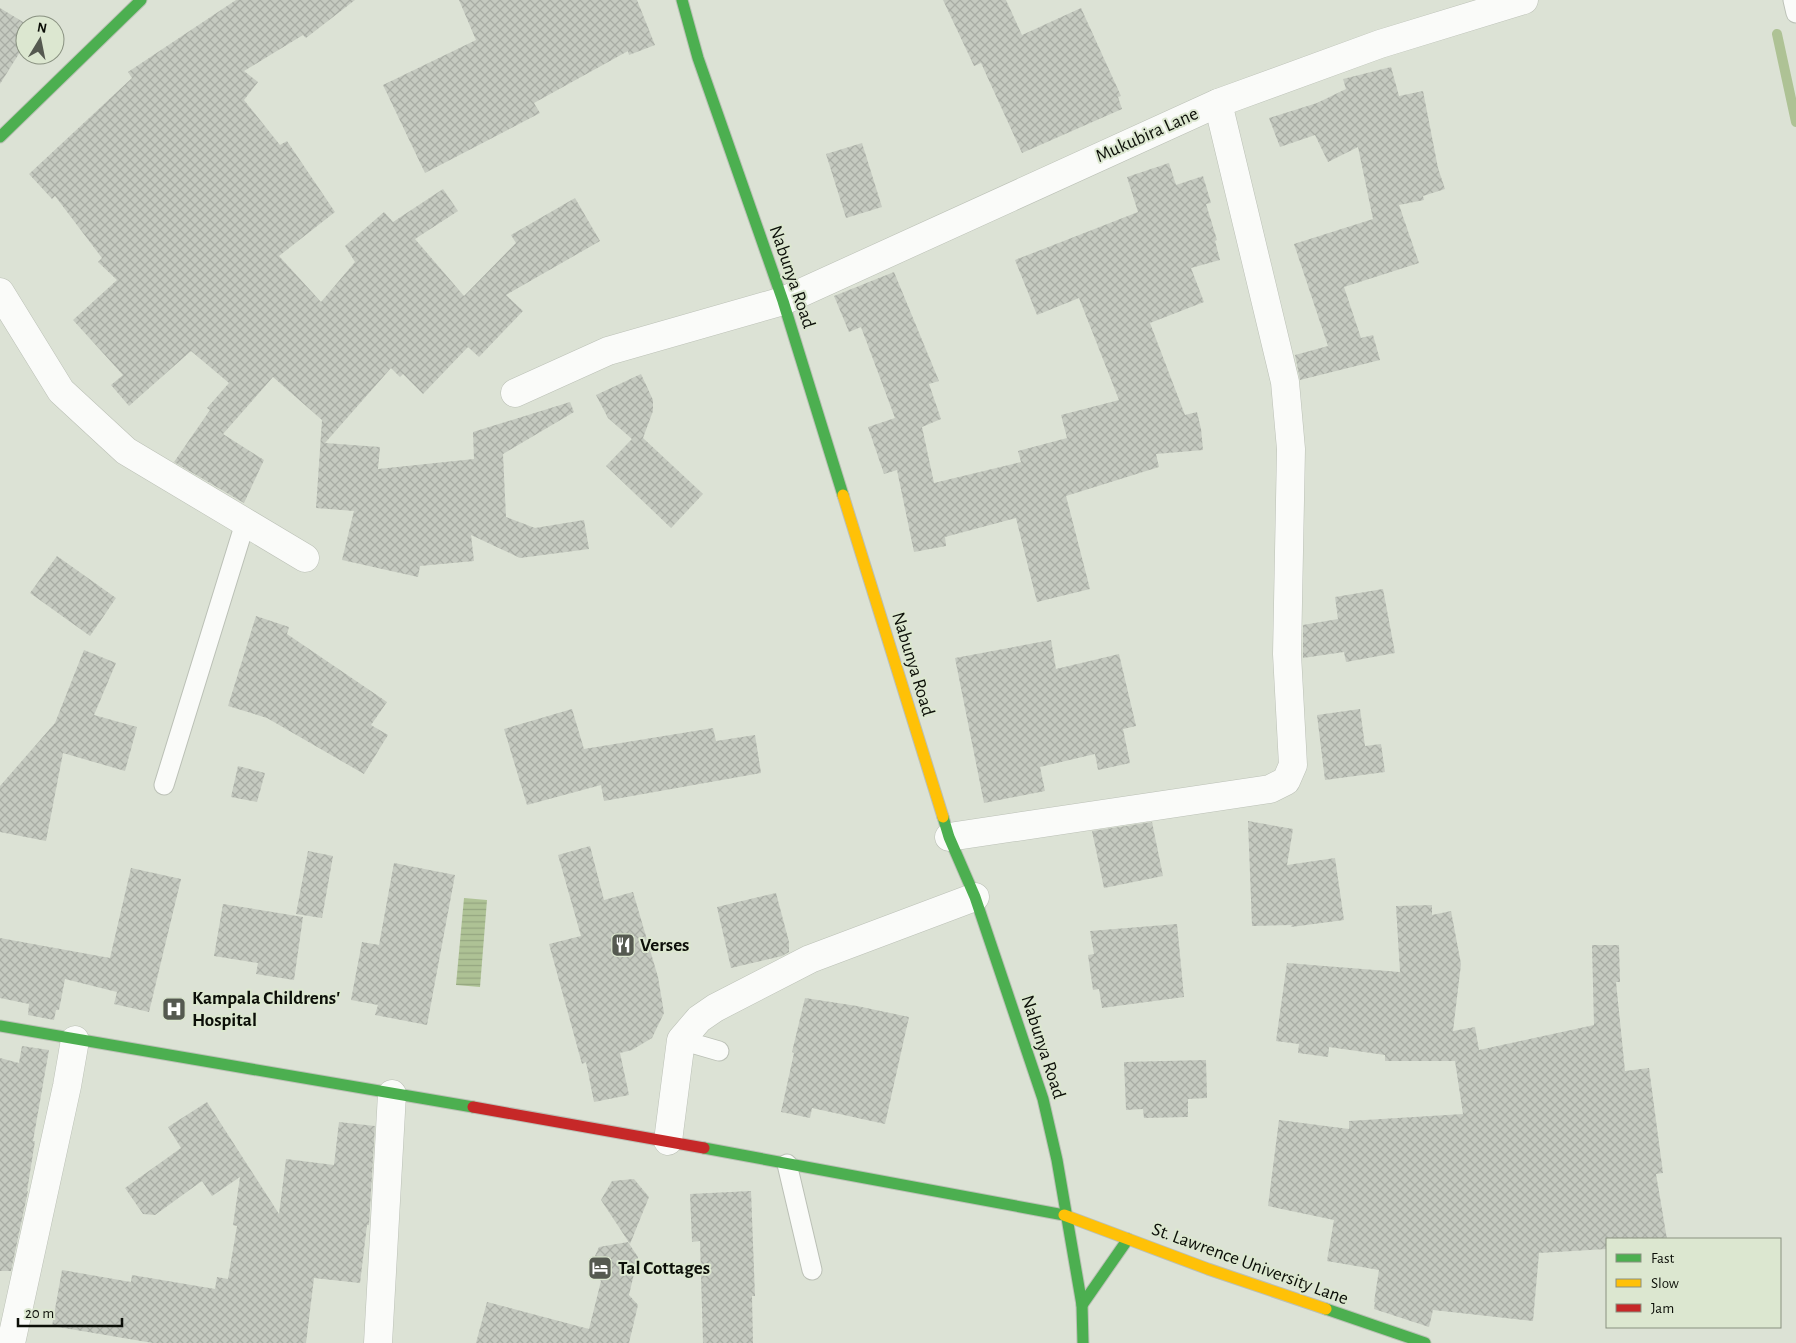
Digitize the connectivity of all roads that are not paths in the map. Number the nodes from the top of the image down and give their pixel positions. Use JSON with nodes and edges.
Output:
{"nodes":[{"id":1,"x":141,"y":0,"type":"edge"},
{"id":2,"x":682,"y":0,"type":"edge"},
{"id":3,"x":1524,"y":0,"type":"edge"},
{"id":4,"x":1793,"y":0,"type":"edge"},
{"id":5,"x":1490,"y":5,"type":"edge"},
{"id":6,"x":1796,"y":13,"type":"edge"},
{"id":7,"x":1218,"y":102,"type":"junction"},
{"id":8,"x":0,"y":137,"type":"edge"},
{"id":9,"x":0,"y":292,"type":"edge"},
{"id":10,"x":783,"y":301,"type":"junction"},
{"id":11,"x":515,"y":394,"type":"dead end"},
{"id":12,"x":245,"y":523,"type":"junction"},
{"id":13,"x":305,"y":558,"type":"dead end"},
{"id":14,"x":164,"y":784,"type":"dead end"},
{"id":15,"x":949,"y":837,"type":"junction"},
{"id":16,"x":975,"y":897,"type":"junction"},
{"id":17,"x":0,"y":1026,"type":"edge"},
{"id":18,"x":75,"y":1040,"type":"junction"},
{"id":19,"x":681,"y":1040,"type":"junction"},
{"id":20,"x":720,"y":1051,"type":"dead end"},
{"id":21,"x":392,"y":1094,"type":"junction"},
{"id":22,"x":668,"y":1141,"type":"junction"},
{"id":23,"x":787,"y":1164,"type":"junction"},
{"id":24,"x":1065,"y":1215,"type":"junction"},
{"id":25,"x":1128,"y":1238,"type":"junction"},
{"id":26,"x":812,"y":1270,"type":"dead end"},
{"id":27,"x":1082,"y":1305,"type":"junction"},
{"id":28,"x":12,"y":1343,"type":"edge"},
{"id":29,"x":378,"y":1343,"type":"edge"},
{"id":30,"x":1083,"y":1343,"type":"edge"},
{"id":31,"x":1424,"y":1343,"type":"edge"}],
"edges":[{"from":1,"to":8,"type":"street"},
{"from":2,"to":10,"type":"street","name":"Nabunya Road"},
{"from":3,"to":5,"type":"street","name":"Mukubira Lane"},
{"from":4,"to":6,"type":"lane"},
{"from":5,"to":7,"type":"street","name":"Mukubira Lane"},
{"from":7,"to":10,"type":"street","name":"Mukubira Lane"},
{"from":7,"to":15,"type":"street"},
{"from":9,"to":12,"type":"street"},
{"from":10,"to":11,"type":"street","name":"Mukubira Lane"},
{"from":10,"to":15,"type":"street","name":"Nabunya Road"},
{"from":12,"to":13,"type":"street"},
{"from":12,"to":14,"type":"lane"},
{"from":15,"to":16,"type":"street","name":"Nabunya Road"},
{"from":16,"to":19,"type":"street"},
{"from":16,"to":24,"type":"street","name":"Nabunya Road"},
{"from":17,"to":18,"type":"street","name":"St. Lawrence University Lane"},
{"from":18,"to":21,"type":"street","name":"St. Lawrence University Lane"},
{"from":18,"to":28,"type":"street"},
{"from":19,"to":20,"type":"lane"},
{"from":19,"to":22,"type":"street"},
{"from":21,"to":22,"type":"street","name":"St. Lawrence University Lane"},
{"from":21,"to":29,"type":"street"},
{"from":22,"to":23,"type":"street","name":"St. Lawrence University Lane"},
{"from":23,"to":24,"type":"street","name":"St. Lawrence University Lane"},
{"from":23,"to":26,"type":"lane"},
{"from":24,"to":25,"type":"street","name":"St. Lawrence University Lane"},
{"from":24,"to":27,"type":"street","name":"Nabunya Road"},
{"from":25,"to":27,"type":"street"},
{"from":25,"to":31,"type":"street","name":"St. Lawrence University Lane"},
{"from":27,"to":30,"type":"street","name":"Nabunya Road"}]}
